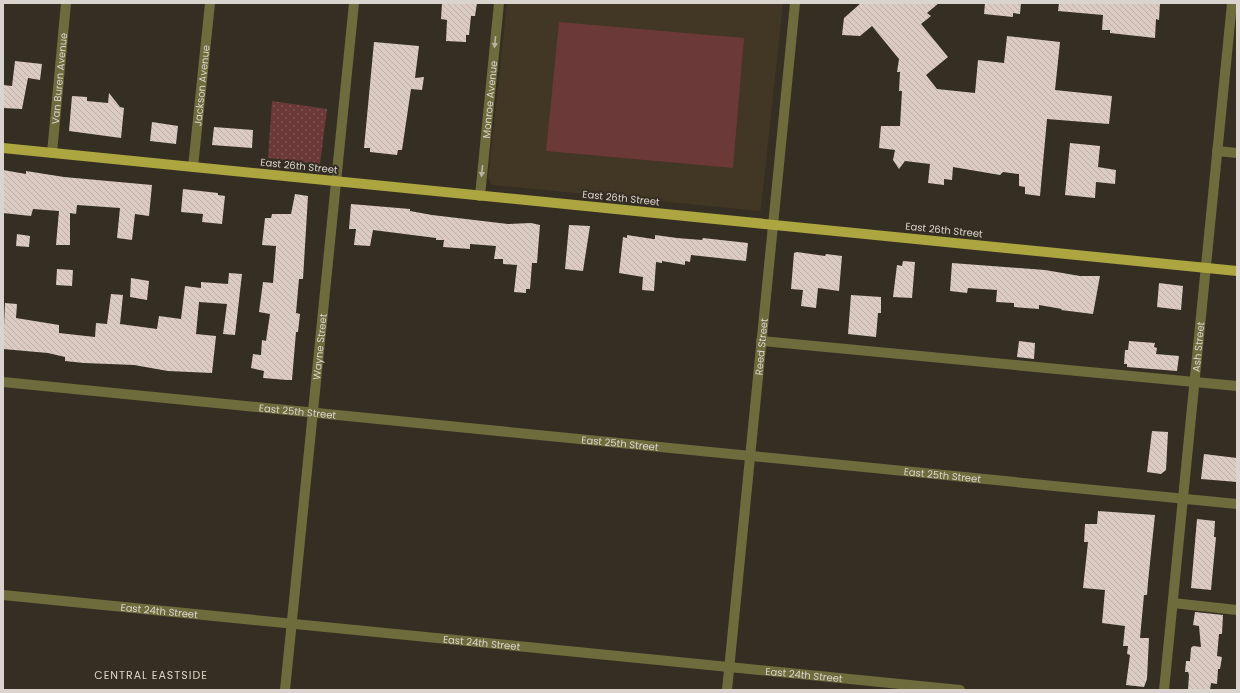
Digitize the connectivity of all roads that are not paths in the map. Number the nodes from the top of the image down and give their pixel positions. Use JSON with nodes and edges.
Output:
{"nodes":[{"id":1,"x":66,"y":3,"type":"edge"},
{"id":2,"x":210,"y":3,"type":"edge"},
{"id":3,"x":354,"y":3,"type":"edge"},
{"id":4,"x":499,"y":3,"type":"edge"},
{"id":5,"x":795,"y":3,"type":"edge"},
{"id":6,"x":1232,"y":3,"type":"edge"},
{"id":7,"x":1233,"y":39,"type":"edge"},
{"id":8,"x":3,"y":148,"type":"edge"},
{"id":9,"x":1217,"y":151,"type":"junction"},
{"id":10,"x":52,"y":153,"type":"junction"},
{"id":11,"x":1237,"y":153,"type":"edge"},
{"id":12,"x":194,"y":167,"type":"junction"},
{"id":13,"x":336,"y":181,"type":"junction"},
{"id":14,"x":480,"y":196,"type":"junction"},
{"id":15,"x":773,"y":225,"type":"junction"},
{"id":16,"x":1206,"y":268,"type":"junction"},
{"id":17,"x":1237,"y":271,"type":"edge"},
{"id":18,"x":761,"y":340,"type":"junction"},
{"id":19,"x":1194,"y":381,"type":"junction"},
{"id":20,"x":3,"y":382,"type":"edge"},
{"id":21,"x":1237,"y":386,"type":"edge"},
{"id":22,"x":313,"y":412,"type":"junction"},
{"id":23,"x":750,"y":456,"type":"junction"},
{"id":24,"x":1183,"y":499,"type":"junction"},
{"id":25,"x":1237,"y":504,"type":"edge"},
{"id":26,"x":3,"y":595,"type":"edge"},
{"id":27,"x":1172,"y":603,"type":"junction"},
{"id":28,"x":1237,"y":610,"type":"edge"},
{"id":29,"x":292,"y":624,"type":"junction"},
{"id":30,"x":729,"y":667,"type":"junction"},
{"id":31,"x":285,"y":690,"type":"edge"},
{"id":32,"x":726,"y":690,"type":"edge"},
{"id":33,"x":960,"y":690,"type":"edge"},
{"id":34,"x":1164,"y":690,"type":"edge"}],
"edges":[{"from":1,"to":10,"type":"street","name":"Van Buren Avenue"},
{"from":2,"to":12,"type":"street","name":"Jackson Avenue"},
{"from":3,"to":13,"type":"street","name":"Wayne Street"},
{"from":4,"to":14,"type":"street","name":"Monroe Avenue","one_way":true},
{"from":5,"to":15,"type":"street","name":"Reed Street"},
{"from":6,"to":7,"type":"street","name":"Ash Street"},
{"from":7,"to":9,"type":"street","name":"Ash Street"},
{"from":8,"to":10,"type":"main road","name":"East 26th Street"},
{"from":9,"to":11,"type":"street"},
{"from":9,"to":16,"type":"street","name":"Ash Street"},
{"from":10,"to":12,"type":"main road","name":"East 26th Street"},
{"from":12,"to":13,"type":"main road","name":"East 26th Street"},
{"from":13,"to":14,"type":"main road","name":"East 26th Street"},
{"from":13,"to":22,"type":"street","name":"Wayne Street"},
{"from":14,"to":15,"type":"main road","name":"East 26th Street"},
{"from":15,"to":16,"type":"main road","name":"East 26th Street"},
{"from":15,"to":18,"type":"street","name":"Reed Street"},
{"from":16,"to":17,"type":"main road","name":"East 26th Street"},
{"from":16,"to":19,"type":"street","name":"Ash Street"},
{"from":18,"to":19,"type":"street"},
{"from":18,"to":23,"type":"street","name":"Reed Street"},
{"from":19,"to":21,"type":"street"},
{"from":19,"to":24,"type":"street","name":"Ash Street"},
{"from":20,"to":22,"type":"street","name":"East 25th Street"},
{"from":22,"to":23,"type":"street","name":"East 25th Street"},
{"from":22,"to":29,"type":"street","name":"Wayne Street"},
{"from":23,"to":24,"type":"street","name":"East 25th Street"},
{"from":23,"to":30,"type":"street","name":"Reed Street"},
{"from":24,"to":25,"type":"street","name":"East 25th Street"},
{"from":24,"to":27,"type":"street","name":"Ash Street"},
{"from":26,"to":29,"type":"street","name":"East 24th Street"},
{"from":27,"to":28,"type":"street"},
{"from":27,"to":34,"type":"street","name":"Ash Street"},
{"from":29,"to":30,"type":"street","name":"East 24th Street"},
{"from":29,"to":31,"type":"street","name":"Wayne Street"},
{"from":30,"to":32,"type":"street","name":"Reed Street"},
{"from":30,"to":33,"type":"street","name":"East 24th Street"}]}
